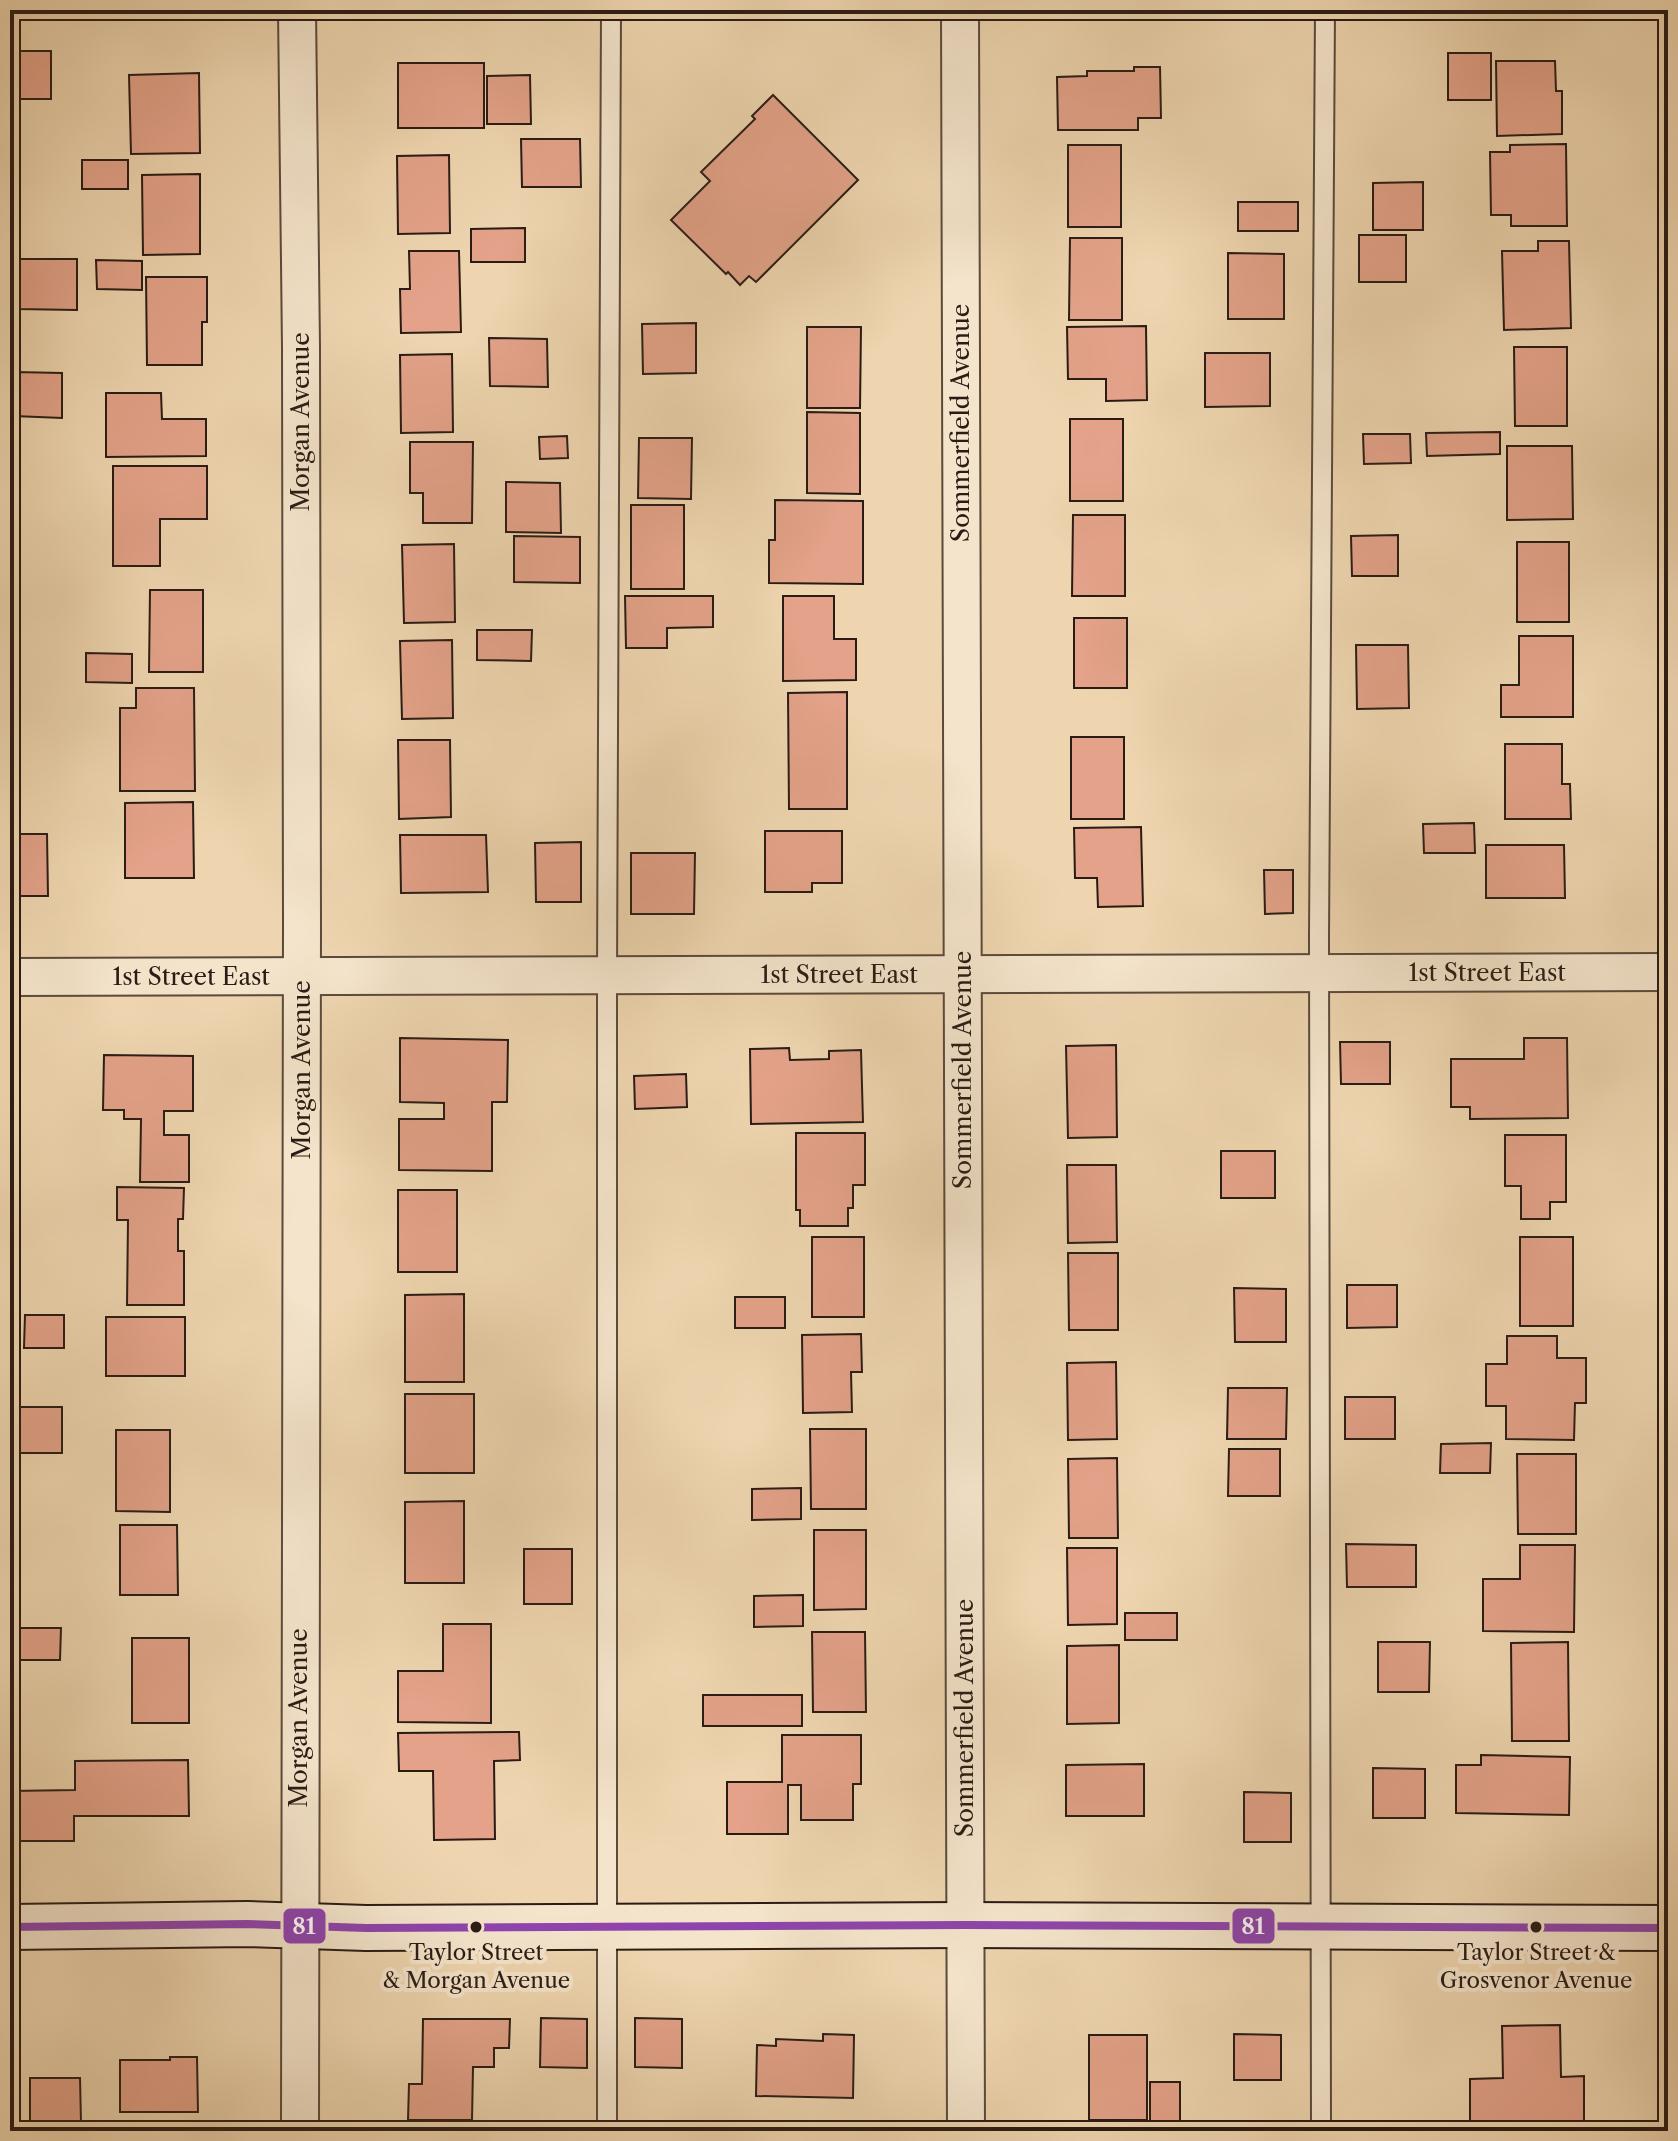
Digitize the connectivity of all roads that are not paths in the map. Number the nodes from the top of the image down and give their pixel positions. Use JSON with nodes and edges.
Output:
{"nodes":[{"id":1,"x":297,"y":10,"type":"edge"},
{"id":2,"x":611,"y":10,"type":"edge"},
{"id":3,"x":960,"y":10,"type":"edge"},
{"id":4,"x":1325,"y":10,"type":"edge"},
{"id":5,"x":1668,"y":972,"type":"edge"},
{"id":6,"x":1319,"y":973,"type":"junction"},
{"id":7,"x":607,"y":975,"type":"junction"},
{"id":8,"x":963,"y":975,"type":"junction"},
{"id":9,"x":10,"y":977,"type":"edge"},
{"id":10,"x":302,"y":977,"type":"junction"},
{"id":11,"x":965,"y":1925,"type":"junction"},
{"id":12,"x":10,"y":1927,"type":"edge"},
{"id":13,"x":300,"y":1927,"type":"junction"},
{"id":14,"x":607,"y":1928,"type":"junction"},
{"id":15,"x":1322,"y":1928,"type":"junction"},
{"id":16,"x":1668,"y":1928,"type":"edge"},
{"id":17,"x":300,"y":2131,"type":"edge"},
{"id":18,"x":607,"y":2131,"type":"edge"},
{"id":19,"x":966,"y":2131,"type":"edge"},
{"id":20,"x":1321,"y":2131,"type":"edge"}],
"edges":[{"from":1,"to":10,"type":"street","name":"Morgan Avenue"},
{"from":2,"to":7,"type":"lane"},
{"from":3,"to":8,"type":"street","name":"Sommerfield Avenue"},
{"from":4,"to":6,"type":"lane"},
{"from":5,"to":6,"type":"street","name":"1st Street East"},
{"from":6,"to":8,"type":"street","name":"1st Street East"},
{"from":6,"to":15,"type":"lane"},
{"from":7,"to":8,"type":"street","name":"1st Street East"},
{"from":7,"to":10,"type":"street","name":"1st Street East"},
{"from":7,"to":14,"type":"lane"},
{"from":8,"to":11,"type":"street","name":"Sommerfield Avenue"},
{"from":9,"to":10,"type":"street","name":"1st Street East"},
{"from":10,"to":13,"type":"street","name":"Morgan Avenue"},
{"from":11,"to":14,"type":"main road"},
{"from":11,"to":15,"type":"main road"},
{"from":11,"to":19,"type":"street","name":"Sommerfield Avenue"},
{"from":12,"to":13,"type":"main road"},
{"from":13,"to":14,"type":"main road"},
{"from":13,"to":17,"type":"street","name":"Morgan Avenue"},
{"from":14,"to":18,"type":"lane"},
{"from":15,"to":16,"type":"main road"},
{"from":15,"to":20,"type":"lane"}]}
